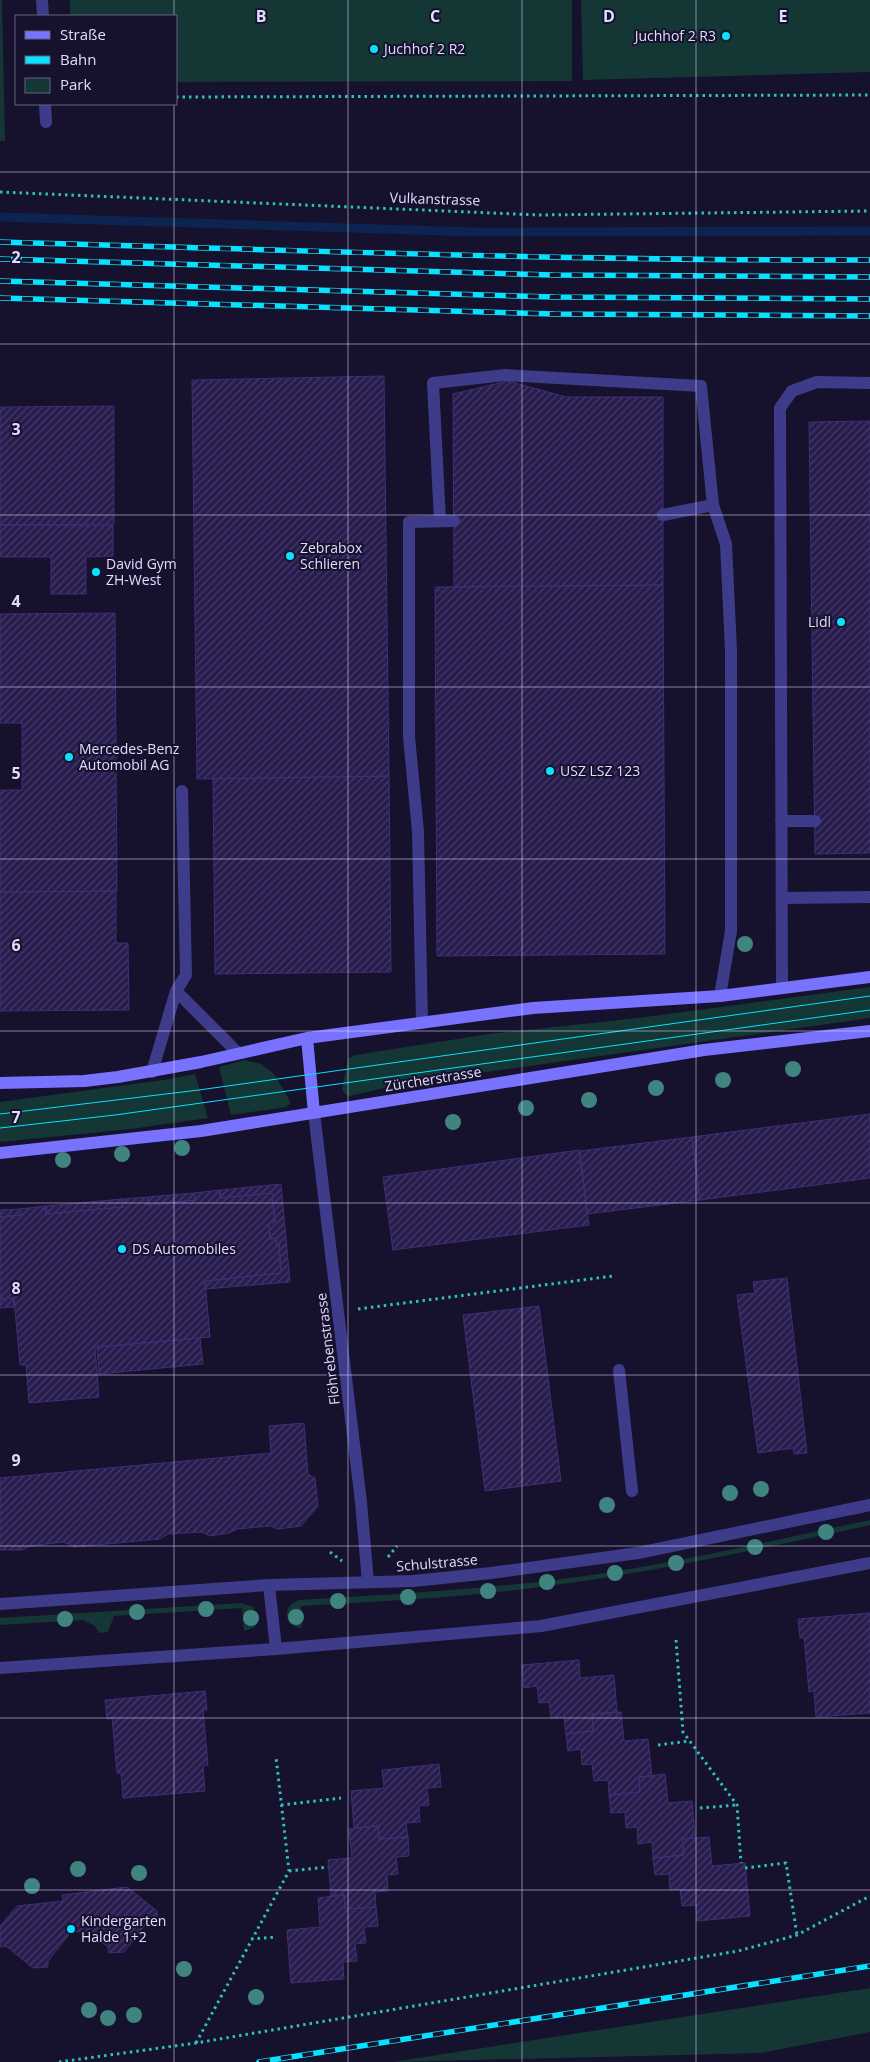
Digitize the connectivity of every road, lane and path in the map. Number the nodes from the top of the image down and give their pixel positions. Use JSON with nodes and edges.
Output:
{"nodes":[{"id":1,"x":42,"y":0,"type":"edge"},
{"id":2,"x":43,"y":15,"type":"edge"},
{"id":3,"x":870,"y":95,"type":"edge"},
{"id":4,"x":178,"y":97,"type":"edge"},
{"id":5,"x":45,"y":105,"type":"edge"},
{"id":6,"x":46,"y":122,"type":"dead end"},
{"id":7,"x":0,"y":192,"type":"edge"},
{"id":8,"x":870,"y":211,"type":"edge"},
{"id":9,"x":870,"y":383,"type":"edge"},
{"id":10,"x":713,"y":505,"type":"junction"},
{"id":11,"x":663,"y":515,"type":"dead end"},
{"id":12,"x":440,"y":521,"type":"junction"},
{"id":13,"x":454,"y":521,"type":"dead end"},
{"id":14,"x":182,"y":791,"type":"dead end"},
{"id":15,"x":781,"y":821,"type":"junction"},
{"id":16,"x":815,"y":821,"type":"dead end"},
{"id":17,"x":870,"y":897,"type":"edge"},
{"id":18,"x":782,"y":898,"type":"junction"},
{"id":19,"x":870,"y":977,"type":"edge"},
{"id":20,"x":782,"y":988,"type":"junction"},
{"id":21,"x":176,"y":991,"type":"junction"},
{"id":22,"x":720,"y":996,"type":"junction"},
{"id":23,"x":422,"y":1023,"type":"junction"},
{"id":24,"x":870,"y":1031,"type":"edge"},
{"id":25,"x":306,"y":1038,"type":"junction"},
{"id":26,"x":238,"y":1053,"type":"junction"},
{"id":27,"x":152,"y":1072,"type":"junction"},
{"id":28,"x":0,"y":1083,"type":"edge"},
{"id":29,"x":314,"y":1113,"type":"junction"},
{"id":30,"x":0,"y":1153,"type":"edge"},
{"id":31,"x":613,"y":1276,"type":"dead end"},
{"id":32,"x":356,"y":1310,"type":"dead end"},
{"id":33,"x":619,"y":1370,"type":"dead end"},
{"id":34,"x":632,"y":1491,"type":"dead end"},
{"id":35,"x":870,"y":1506,"type":"edge"},
{"id":36,"x":870,"y":1563,"type":"edge"},
{"id":37,"x":368,"y":1582,"type":"junction"},
{"id":38,"x":269,"y":1585,"type":"junction"},
{"id":39,"x":0,"y":1604,"type":"edge"},
{"id":40,"x":676,"y":1640,"type":"dead end"},
{"id":41,"x":276,"y":1649,"type":"junction"},
{"id":42,"x":0,"y":1668,"type":"edge"},
{"id":43,"x":690,"y":1741,"type":"junction"},
{"id":44,"x":658,"y":1745,"type":"dead end"},
{"id":45,"x":276,"y":1757,"type":"dead end"},
{"id":46,"x":341,"y":1798,"type":"dead end"},
{"id":47,"x":281,"y":1805,"type":"junction"},
{"id":48,"x":737,"y":1805,"type":"junction"},
{"id":49,"x":700,"y":1808,"type":"dead end"},
{"id":50,"x":741,"y":1863,"type":"dead end"},
{"id":51,"x":328,"y":1866,"type":"dead end"},
{"id":52,"x":745,"y":1868,"type":"dead end"},
{"id":53,"x":289,"y":1871,"type":"junction"},
{"id":54,"x":870,"y":1896,"type":"edge"},
{"id":55,"x":797,"y":1935,"type":"junction"},
{"id":56,"x":275,"y":1937,"type":"dead end"},
{"id":57,"x":252,"y":1940,"type":"junction"},
{"id":58,"x":196,"y":2043,"type":"junction"},
{"id":59,"x":59,"y":2062,"type":"edge"}],
"edges":[{"from":1,"to":2,"type":"street"},
{"from":3,"to":4,"type":"path"},
{"from":5,"to":6,"type":"street"},
{"from":7,"to":8,"type":"path","name":"Vulkanstrasse"},
{"from":9,"to":15,"type":"street"},
{"from":10,"to":11,"type":"street"},
{"from":10,"to":12,"type":"street"},
{"from":10,"to":22,"type":"street"},
{"from":12,"to":13,"type":"street"},
{"from":12,"to":23,"type":"street"},
{"from":14,"to":21,"type":"street"},
{"from":15,"to":16,"type":"street"},
{"from":15,"to":18,"type":"street"},
{"from":17,"to":18,"type":"street"},
{"from":18,"to":20,"type":"street"},
{"from":19,"to":20,"type":"main road"},
{"from":20,"to":22,"type":"main road"},
{"from":21,"to":26,"type":"street"},
{"from":21,"to":27,"type":"street"},
{"from":22,"to":23,"type":"main road"},
{"from":23,"to":25,"type":"main road"},
{"from":24,"to":29,"type":"main road","name":"Zürcherstrasse"},
{"from":25,"to":26,"type":"main road"},
{"from":25,"to":29,"type":"main road"},
{"from":26,"to":27,"type":"main road"},
{"from":27,"to":28,"type":"main road"},
{"from":29,"to":30,"type":"main road","name":"Zürcherstrasse"},
{"from":29,"to":37,"type":"street","name":"Flöhrebenstrasse"},
{"from":31,"to":32,"type":"path"},
{"from":33,"to":34,"type":"street"},
{"from":35,"to":37,"type":"street","name":"Schulstrasse"},
{"from":36,"to":41,"type":"street"},
{"from":37,"to":38,"type":"street","name":"Schulstrasse"},
{"from":38,"to":39,"type":"street","name":"Schulstrasse"},
{"from":38,"to":41,"type":"street"},
{"from":40,"to":43,"type":"path"},
{"from":41,"to":42,"type":"street"},
{"from":43,"to":44,"type":"path"},
{"from":43,"to":48,"type":"path"},
{"from":45,"to":47,"type":"path"},
{"from":46,"to":47,"type":"path"},
{"from":47,"to":53,"type":"path"},
{"from":48,"to":49,"type":"path"},
{"from":48,"to":50,"type":"path"},
{"from":51,"to":53,"type":"path"},
{"from":52,"to":55,"type":"path"},
{"from":53,"to":57,"type":"path"},
{"from":54,"to":55,"type":"path"},
{"from":55,"to":58,"type":"path"},
{"from":56,"to":57,"type":"path"},
{"from":57,"to":58,"type":"path"},
{"from":58,"to":59,"type":"path"}]}
